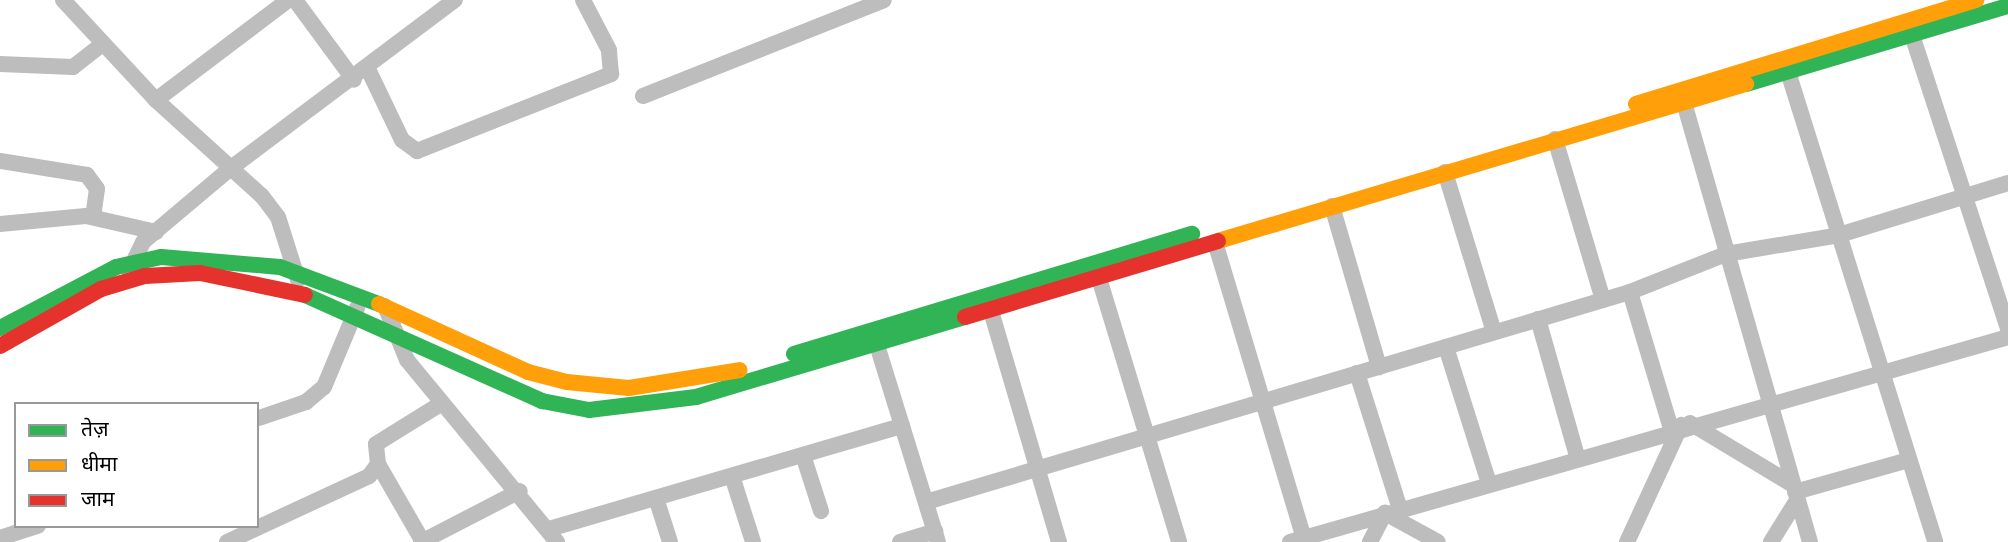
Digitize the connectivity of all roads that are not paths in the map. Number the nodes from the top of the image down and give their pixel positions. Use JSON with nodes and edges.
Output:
{"nodes":[{"id":1,"x":63,"y":0,"type":"edge"},
{"id":2,"x":288,"y":0,"type":"edge"},
{"id":3,"x":295,"y":0,"type":"edge"},
{"id":4,"x":455,"y":0,"type":"edge"},
{"id":5,"x":583,"y":0,"type":"edge"},
{"id":6,"x":884,"y":0,"type":"edge"},
{"id":7,"x":1976,"y":0,"type":"edge"},
{"id":8,"x":2008,"y":6,"type":"edge"},
{"id":9,"x":1913,"y":38,"type":"junction"},
{"id":10,"x":102,"y":44,"type":"junction"},
{"id":11,"x":0,"y":64,"type":"edge"},
{"id":12,"x":368,"y":69,"type":"junction"},
{"id":13,"x":1789,"y":75,"type":"junction"},
{"id":14,"x":354,"y":80,"type":"junction"},
{"id":15,"x":643,"y":96,"type":"dead end"},
{"id":16,"x":156,"y":100,"type":"junction"},
{"id":17,"x":1685,"y":106,"type":"junction"},
{"id":18,"x":1555,"y":139,"type":"junction"},
{"id":19,"x":0,"y":161,"type":"edge"},
{"id":20,"x":231,"y":168,"type":"junction"},
{"id":21,"x":1446,"y":172,"type":"junction"},
{"id":22,"x":2008,"y":183,"type":"edge"},
{"id":23,"x":1964,"y":197,"type":"junction"},
{"id":24,"x":1332,"y":206,"type":"junction"},
{"id":25,"x":93,"y":217,"type":"junction"},
{"id":26,"x":0,"y":224,"type":"edge"},
{"id":27,"x":156,"y":232,"type":"junction"},
{"id":28,"x":1839,"y":235,"type":"junction"},
{"id":29,"x":1215,"y":242,"type":"junction"},
{"id":30,"x":1727,"y":254,"type":"junction"},
{"id":31,"x":129,"y":273,"type":"junction"},
{"id":32,"x":298,"y":274,"type":"junction"},
{"id":33,"x":1099,"y":278,"type":"junction"},
{"id":34,"x":1630,"y":292,"type":"junction"},
{"id":35,"x":298,"y":293,"type":"junction"},
{"id":36,"x":362,"y":298,"type":"junction"},
{"id":37,"x":1603,"y":300,"type":"junction"},
{"id":38,"x":384,"y":306,"type":"junction"},
{"id":39,"x":991,"y":311,"type":"junction"},
{"id":40,"x":354,"y":315,"type":"junction"},
{"id":41,"x":1538,"y":319,"type":"junction"},
{"id":42,"x":0,"y":328,"type":"edge"},
{"id":43,"x":2008,"y":329,"type":"edge"},
{"id":44,"x":392,"y":332,"type":"junction"},
{"id":45,"x":1494,"y":332,"type":"junction"},
{"id":46,"x":2008,"y":337,"type":"edge"},
{"id":47,"x":877,"y":345,"type":"junction"},
{"id":48,"x":0,"y":346,"type":"edge"},
{"id":49,"x":1446,"y":346,"type":"junction"},
{"id":50,"x":1379,"y":367,"type":"junction"},
{"id":51,"x":1357,"y":373,"type":"junction"},
{"id":52,"x":1882,"y":373,"type":"junction"},
{"id":53,"x":1263,"y":401,"type":"junction"},
{"id":54,"x":442,"y":403,"type":"junction"},
{"id":55,"x":1768,"y":406,"type":"junction"},
{"id":56,"x":259,"y":418,"type":"dead end"},
{"id":57,"x":902,"y":426,"type":"junction"},
{"id":58,"x":1680,"y":426,"type":"junction"},
{"id":59,"x":1147,"y":436,"type":"junction"},
{"id":60,"x":803,"y":455,"type":"junction"},
{"id":61,"x":1577,"y":456,"type":"junction"},
{"id":62,"x":1909,"y":460,"type":"junction"},
{"id":63,"x":379,"y":464,"type":"junction"},
{"id":64,"x":1037,"y":469,"type":"junction"},
{"id":65,"x":733,"y":476,"type":"junction"},
{"id":66,"x":1489,"y":483,"type":"junction"},
{"id":67,"x":520,"y":491,"type":"junction"},
{"id":68,"x":1795,"y":492,"type":"junction"},
{"id":69,"x":656,"y":498,"type":"junction"},
{"id":70,"x":926,"y":502,"type":"junction"},
{"id":71,"x":821,"y":511,"type":"dead end"},
{"id":72,"x":1393,"y":511,"type":"junction"},
{"id":73,"x":259,"y":527,"type":"edge"},
{"id":74,"x":32,"y":528,"type":"edge"},
{"id":75,"x":257,"y":528,"type":"edge"},
{"id":76,"x":553,"y":535,"type":"edge"},
{"id":77,"x":937,"y":537,"type":"edge"},
{"id":78,"x":0,"y":538,"type":"edge"},
{"id":79,"x":1299,"y":541,"type":"edge"},
{"id":80,"x":1930,"y":541,"type":"edge"},
{"id":81,"x":227,"y":542,"type":"edge"},
{"id":82,"x":422,"y":542,"type":"edge"},
{"id":83,"x":670,"y":542,"type":"edge"},
{"id":84,"x":752,"y":542,"type":"edge"},
{"id":85,"x":900,"y":542,"type":"edge"},
{"id":86,"x":1059,"y":542,"type":"edge"},
{"id":87,"x":1179,"y":542,"type":"edge"},
{"id":88,"x":1370,"y":542,"type":"edge"},
{"id":89,"x":1438,"y":542,"type":"edge"},
{"id":90,"x":1627,"y":542,"type":"edge"},
{"id":91,"x":1771,"y":542,"type":"edge"},
{"id":92,"x":1810,"y":542,"type":"edge"}],
"edges":[{"from":1,"to":10,"type":"street"},
{"from":2,"to":16,"type":"street"},
{"from":3,"to":14,"type":"street"},
{"from":4,"to":12,"type":"street"},
{"from":5,"to":12,"type":"street"},
{"from":6,"to":15,"type":"street"},
{"from":7,"to":38,"type":"street"},
{"from":8,"to":9,"type":"street"},
{"from":9,"to":13,"type":"street"},
{"from":9,"to":23,"type":"street"},
{"from":10,"to":11,"type":"street"},
{"from":10,"to":16,"type":"street"},
{"from":12,"to":14,"type":"street"},
{"from":13,"to":17,"type":"street"},
{"from":13,"to":28,"type":"street"},
{"from":14,"to":20,"type":"street"},
{"from":16,"to":20,"type":"street"},
{"from":17,"to":18,"type":"street"},
{"from":17,"to":30,"type":"street"},
{"from":18,"to":21,"type":"street"},
{"from":18,"to":37,"type":"street"},
{"from":19,"to":25,"type":"street"},
{"from":20,"to":27,"type":"street"},
{"from":20,"to":32,"type":"street"},
{"from":21,"to":24,"type":"street"},
{"from":21,"to":45,"type":"street"},
{"from":22,"to":23,"type":"street"},
{"from":23,"to":28,"type":"street"},
{"from":23,"to":43,"type":"street"},
{"from":24,"to":29,"type":"street"},
{"from":24,"to":50,"type":"street"},
{"from":25,"to":26,"type":"street"},
{"from":25,"to":27,"type":"street"},
{"from":27,"to":31,"type":"street"},
{"from":28,"to":30,"type":"street"},
{"from":28,"to":52,"type":"street"},
{"from":29,"to":33,"type":"street"},
{"from":29,"to":53,"type":"street"},
{"from":30,"to":34,"type":"street"},
{"from":30,"to":55,"type":"street"},
{"from":31,"to":32,"type":"street"},
{"from":31,"to":35,"type":"street"},
{"from":31,"to":42,"type":"street"},
{"from":31,"to":48,"type":"street"},
{"from":32,"to":35,"type":"street"},
{"from":32,"to":36,"type":"street"},
{"from":33,"to":39,"type":"street"},
{"from":33,"to":59,"type":"street"},
{"from":34,"to":37,"type":"street"},
{"from":34,"to":58,"type":"street"},
{"from":35,"to":40,"type":"street"},
{"from":36,"to":38,"type":"street"},
{"from":36,"to":40,"type":"street"},
{"from":37,"to":41,"type":"street"},
{"from":38,"to":44,"type":"street"},
{"from":39,"to":47,"type":"street"},
{"from":39,"to":64,"type":"street"},
{"from":40,"to":44,"type":"street"},
{"from":40,"to":56,"type":"street"},
{"from":41,"to":45,"type":"street"},
{"from":41,"to":61,"type":"street"},
{"from":44,"to":47,"type":"street"},
{"from":44,"to":54,"type":"street"},
{"from":45,"to":49,"type":"street"},
{"from":46,"to":52,"type":"street"},
{"from":47,"to":57,"type":"street"},
{"from":49,"to":50,"type":"street"},
{"from":49,"to":66,"type":"street"},
{"from":50,"to":51,"type":"street"},
{"from":51,"to":53,"type":"street"},
{"from":51,"to":72,"type":"street"},
{"from":52,"to":55,"type":"street"},
{"from":52,"to":62,"type":"street"},
{"from":53,"to":59,"type":"street"},
{"from":53,"to":79,"type":"street"},
{"from":54,"to":63,"type":"street"},
{"from":54,"to":67,"type":"street"},
{"from":55,"to":58,"type":"street"},
{"from":55,"to":68,"type":"street"},
{"from":57,"to":60,"type":"street"},
{"from":57,"to":70,"type":"street"},
{"from":58,"to":61,"type":"street"},
{"from":58,"to":68,"type":"street"},
{"from":58,"to":90,"type":"street"},
{"from":59,"to":64,"type":"street"},
{"from":59,"to":87,"type":"street"},
{"from":60,"to":65,"type":"street"},
{"from":60,"to":71,"type":"street"},
{"from":61,"to":66,"type":"street"},
{"from":62,"to":68,"type":"street"},
{"from":62,"to":80,"type":"street"},
{"from":63,"to":73,"type":"street"},
{"from":63,"to":82,"type":"street"},
{"from":64,"to":70,"type":"street"},
{"from":64,"to":86,"type":"street"},
{"from":65,"to":69,"type":"street"},
{"from":65,"to":84,"type":"street"},
{"from":66,"to":72,"type":"street"},
{"from":67,"to":76,"type":"street"},
{"from":67,"to":82,"type":"street"},
{"from":68,"to":91,"type":"street"},
{"from":68,"to":92,"type":"street"},
{"from":69,"to":76,"type":"street"},
{"from":69,"to":83,"type":"street"},
{"from":70,"to":77,"type":"street"},
{"from":72,"to":79,"type":"street"},
{"from":72,"to":88,"type":"street"},
{"from":72,"to":89,"type":"street"},
{"from":74,"to":78,"type":"street"},
{"from":75,"to":81,"type":"street"},
{"from":77,"to":85,"type":"street"}]}
